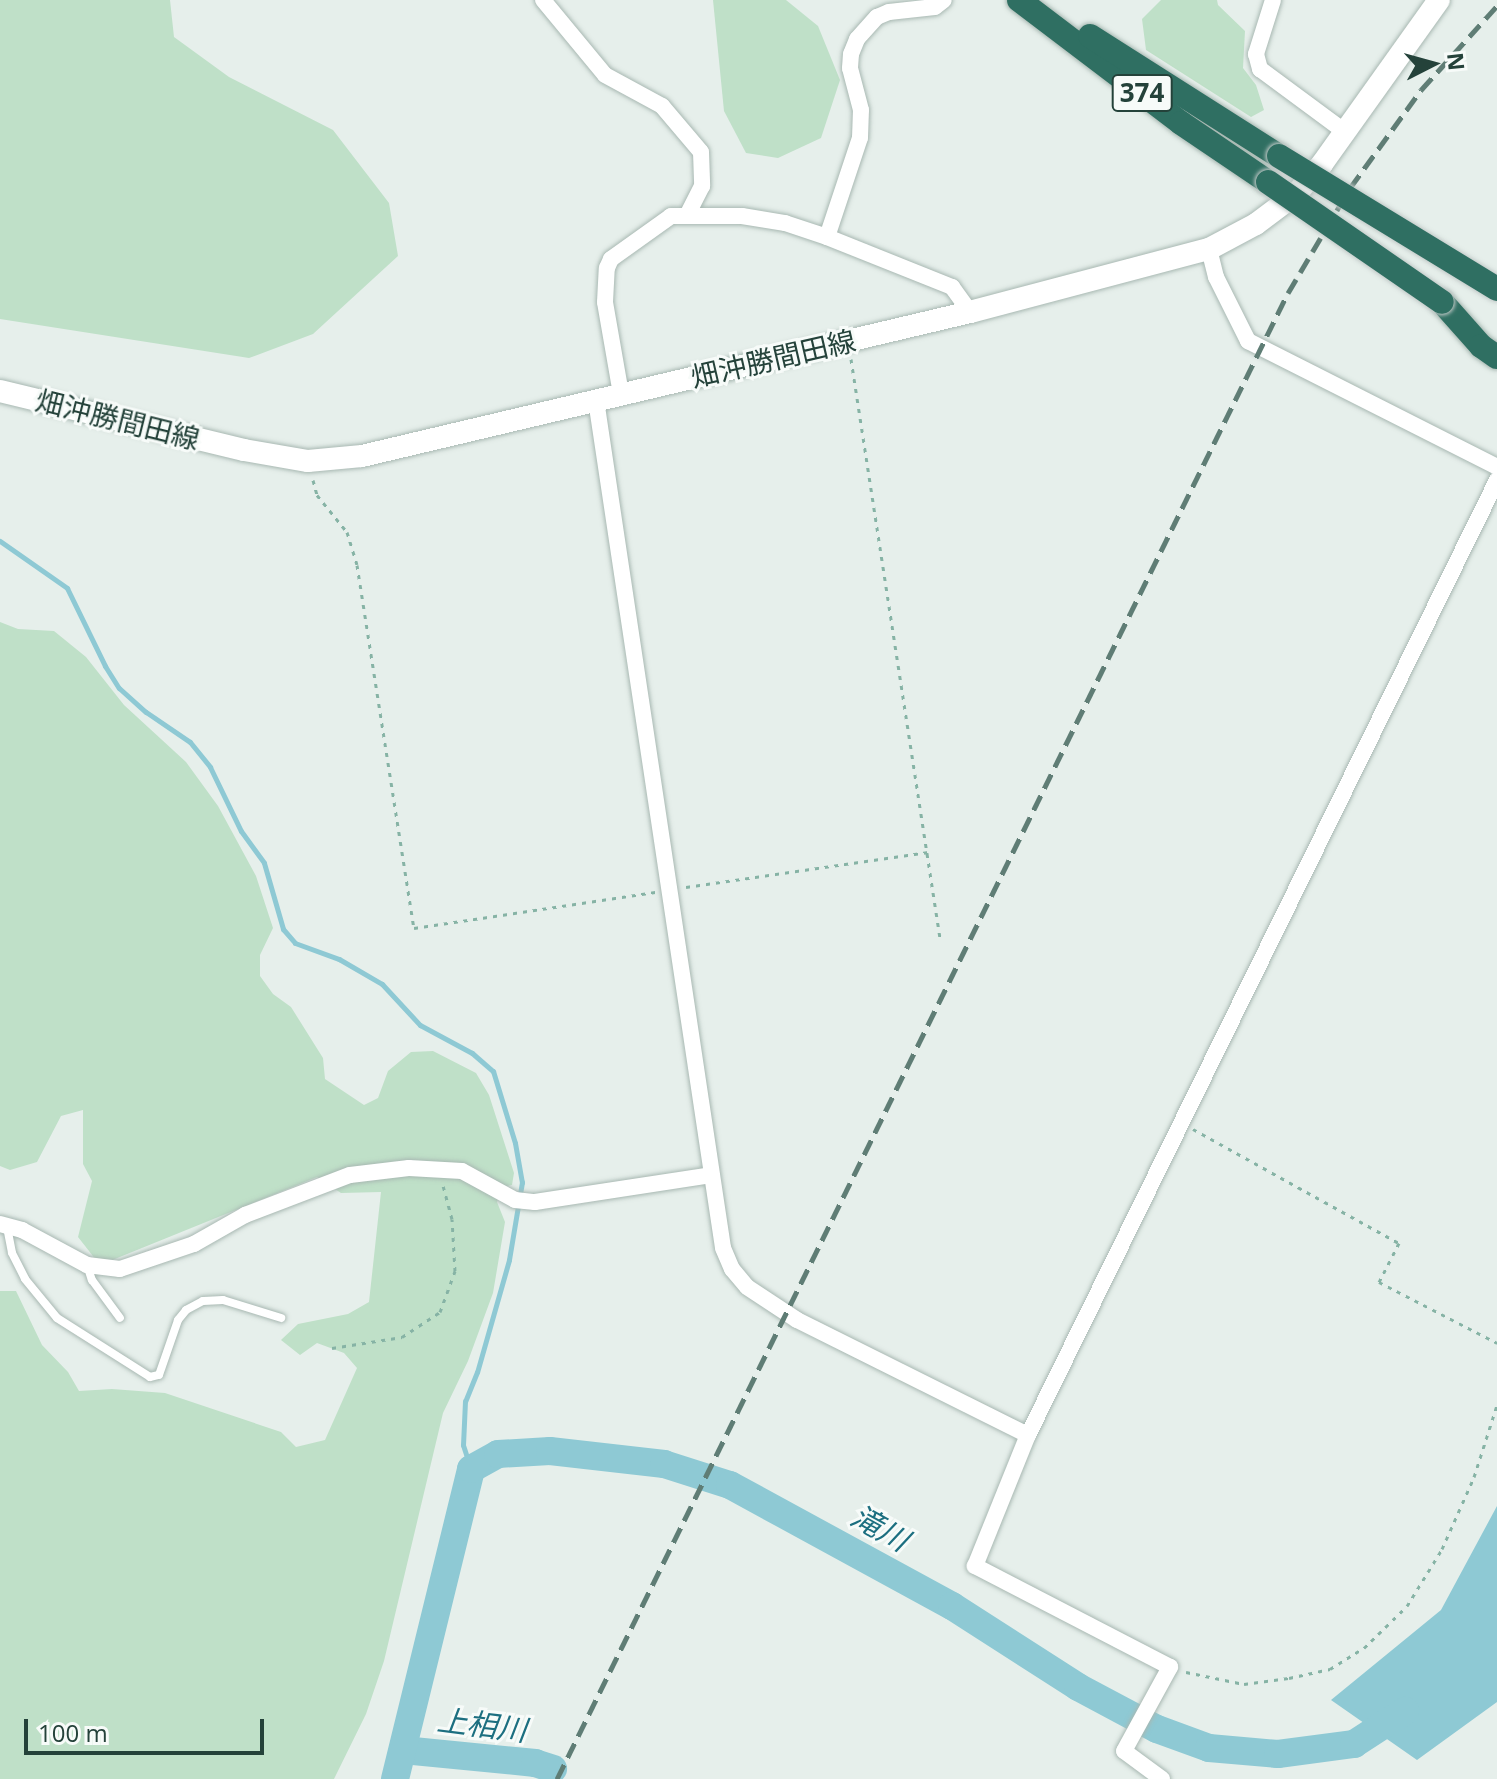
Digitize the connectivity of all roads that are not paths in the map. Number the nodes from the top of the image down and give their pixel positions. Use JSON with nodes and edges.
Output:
{"nodes":[{"id":1,"x":543,"y":0,"type":"edge"},
{"id":2,"x":944,"y":0,"type":"edge"},
{"id":3,"x":1019,"y":0,"type":"edge"},
{"id":4,"x":1034,"y":0,"type":"edge"},
{"id":5,"x":1273,"y":0,"type":"edge"},
{"id":6,"x":1439,"y":0,"type":"edge"},
{"id":7,"x":1345,"y":132,"type":"junction"},
{"id":8,"x":688,"y":214,"type":"junction"},
{"id":9,"x":827,"y":237,"type":"junction"},
{"id":10,"x":1209,"y":249,"type":"junction"},
{"id":11,"x":1497,"y":289,"type":"edge"},
{"id":12,"x":1442,"y":302,"type":"junction"},
{"id":13,"x":970,"y":312,"type":"junction"},
{"id":14,"x":1497,"y":337,"type":"edge"},
{"id":15,"x":1497,"y":357,"type":"edge"},
{"id":16,"x":0,"y":391,"type":"edge"},
{"id":17,"x":621,"y":394,"type":"junction"},
{"id":18,"x":596,"y":400,"type":"junction"},
{"id":19,"x":1497,"y":467,"type":"edge"},
{"id":20,"x":1497,"y":480,"type":"edge"},
{"id":21,"x":711,"y":1175,"type":"junction"},
{"id":22,"x":3,"y":1225,"type":"edge"},
{"id":23,"x":87,"y":1265,"type":"junction"},
{"id":24,"x":120,"y":1318,"type":"dead end"},
{"id":25,"x":281,"y":1318,"type":"dead end"},
{"id":26,"x":1028,"y":1435,"type":"junction"},
{"id":27,"x":1162,"y":1779,"type":"edge"}],
"edges":[{"from":1,"to":8,"type":"street"},
{"from":2,"to":9,"type":"street"},
{"from":3,"to":12,"type":"highway","number":"374","bridge":true},
{"from":4,"to":11,"type":"highway","bridge":true},
{"from":5,"to":7,"type":"street"},
{"from":6,"to":7,"type":"main road","name":"畑沖勝間田線"},
{"from":7,"to":10,"type":"main road","name":"畑沖勝間田線"},
{"from":8,"to":9,"type":"street"},
{"from":8,"to":17,"type":"street"},
{"from":9,"to":13,"type":"street"},
{"from":10,"to":13,"type":"main road","name":"畑沖勝間田線"},
{"from":10,"to":19,"type":"street"},
{"from":12,"to":14,"type":"highway","number":"374"},
{"from":12,"to":15,"type":"highway"},
{"from":13,"to":17,"type":"main road","name":"畑沖勝間田線"},
{"from":16,"to":18,"type":"main road","name":"畑沖勝間田線"},
{"from":17,"to":18,"type":"main road","name":"畑沖勝間田線"},
{"from":18,"to":21,"type":"street"},
{"from":20,"to":26,"type":"street"},
{"from":21,"to":23,"type":"street"},
{"from":21,"to":26,"type":"street"},
{"from":22,"to":23,"type":"street"},
{"from":22,"to":25,"type":"lane"},
{"from":23,"to":24,"type":"lane"},
{"from":26,"to":27,"type":"street"}]}
